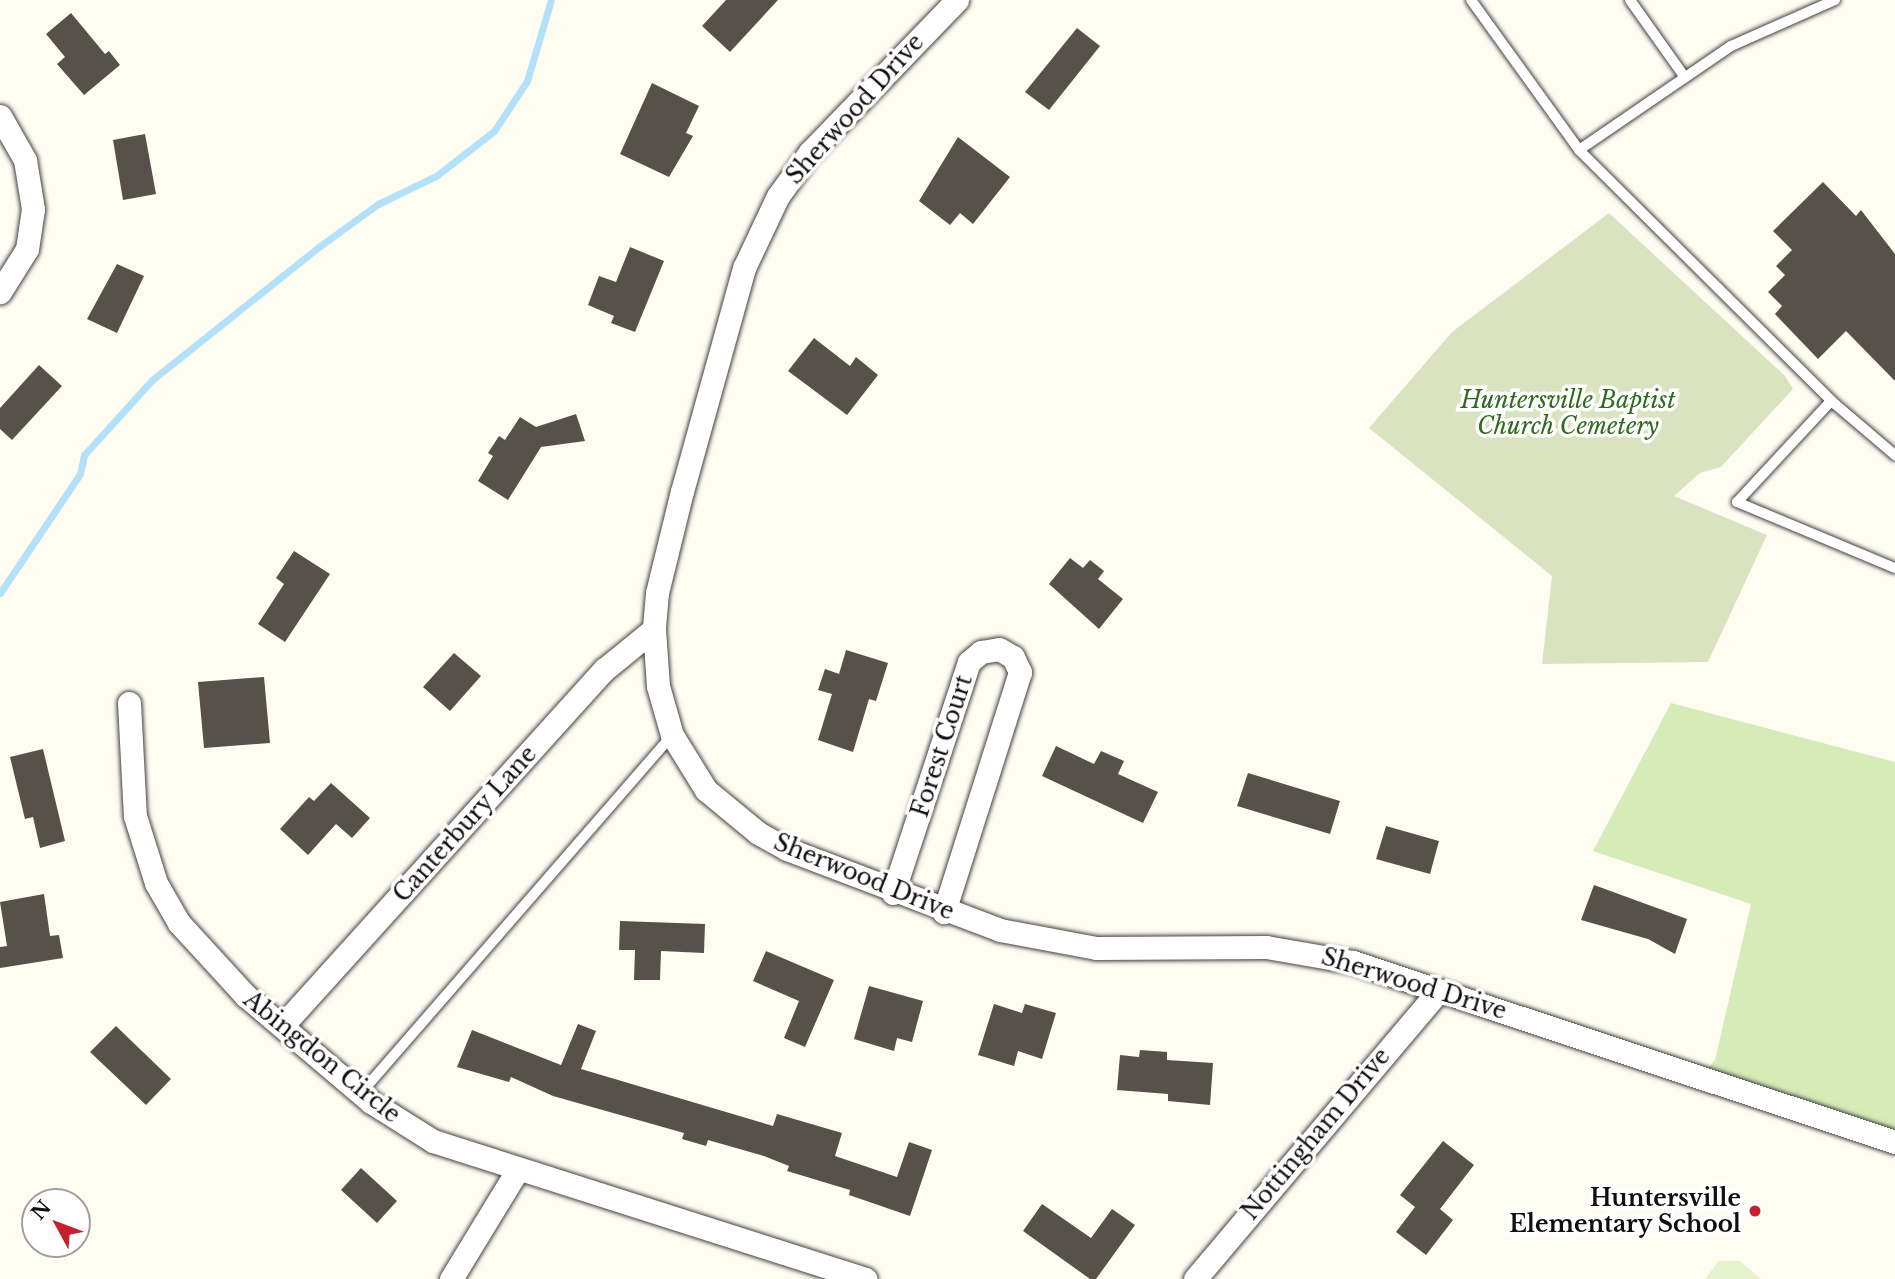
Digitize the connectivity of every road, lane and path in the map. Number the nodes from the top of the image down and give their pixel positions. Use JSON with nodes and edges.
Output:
{"nodes":[{"id":1,"x":957,"y":0,"type":"edge"},
{"id":2,"x":1471,"y":0,"type":"edge"},
{"id":3,"x":1630,"y":0,"type":"edge"},
{"id":4,"x":1836,"y":0,"type":"edge"},
{"id":5,"x":1684,"y":76,"type":"junction"},
{"id":6,"x":0,"y":116,"type":"edge"},
{"id":7,"x":1579,"y":150,"type":"junction"},
{"id":8,"x":0,"y":292,"type":"edge"},
{"id":9,"x":1831,"y":401,"type":"junction"},
{"id":10,"x":1895,"y":455,"type":"edge"},
{"id":11,"x":1895,"y":568,"type":"edge"},
{"id":12,"x":654,"y":629,"type":"junction"},
{"id":13,"x":129,"y":703,"type":"dead end"},
{"id":14,"x":672,"y":735,"type":"junction"},
{"id":15,"x":894,"y":893,"type":"junction"},
{"id":16,"x":944,"y":912,"type":"junction"},
{"id":17,"x":1439,"y":990,"type":"junction"},
{"id":18,"x":282,"y":1027,"type":"junction"},
{"id":19,"x":361,"y":1093,"type":"junction"},
{"id":20,"x":1895,"y":1142,"type":"edge"},
{"id":21,"x":517,"y":1171,"type":"junction"},
{"id":22,"x":451,"y":1279,"type":"edge"},
{"id":23,"x":866,"y":1279,"type":"edge"},
{"id":24,"x":1195,"y":1279,"type":"edge"}],
"edges":[{"from":1,"to":12,"type":"street","name":"Sherwood Drive"},
{"from":2,"to":7,"type":"lane"},
{"from":3,"to":5,"type":"lane"},
{"from":4,"to":5,"type":"lane"},
{"from":5,"to":7,"type":"lane"},
{"from":6,"to":8,"type":"street"},
{"from":7,"to":9,"type":"lane"},
{"from":9,"to":10,"type":"lane"},
{"from":9,"to":11,"type":"lane"},
{"from":12,"to":14,"type":"street","name":"Sherwood Drive"},
{"from":12,"to":18,"type":"street","name":"Canterbury Lane"},
{"from":13,"to":18,"type":"street","name":"Abingdon Circle"},
{"from":14,"to":15,"type":"street","name":"Sherwood Drive"},
{"from":14,"to":19,"type":"lane"},
{"from":15,"to":16,"type":"street","name":"Sherwood Drive"},
{"from":15,"to":16,"type":"street","name":"Forest Court"},
{"from":16,"to":17,"type":"street","name":"Sherwood Drive"},
{"from":17,"to":20,"type":"street","name":"Sherwood Drive"},
{"from":17,"to":24,"type":"street","name":"Nottingham Drive"},
{"from":18,"to":19,"type":"street","name":"Abingdon Circle"},
{"from":19,"to":21,"type":"street","name":"Abingdon Circle"},
{"from":21,"to":22,"type":"street"},
{"from":21,"to":23,"type":"street","name":"Abingdon Circle"}]}
